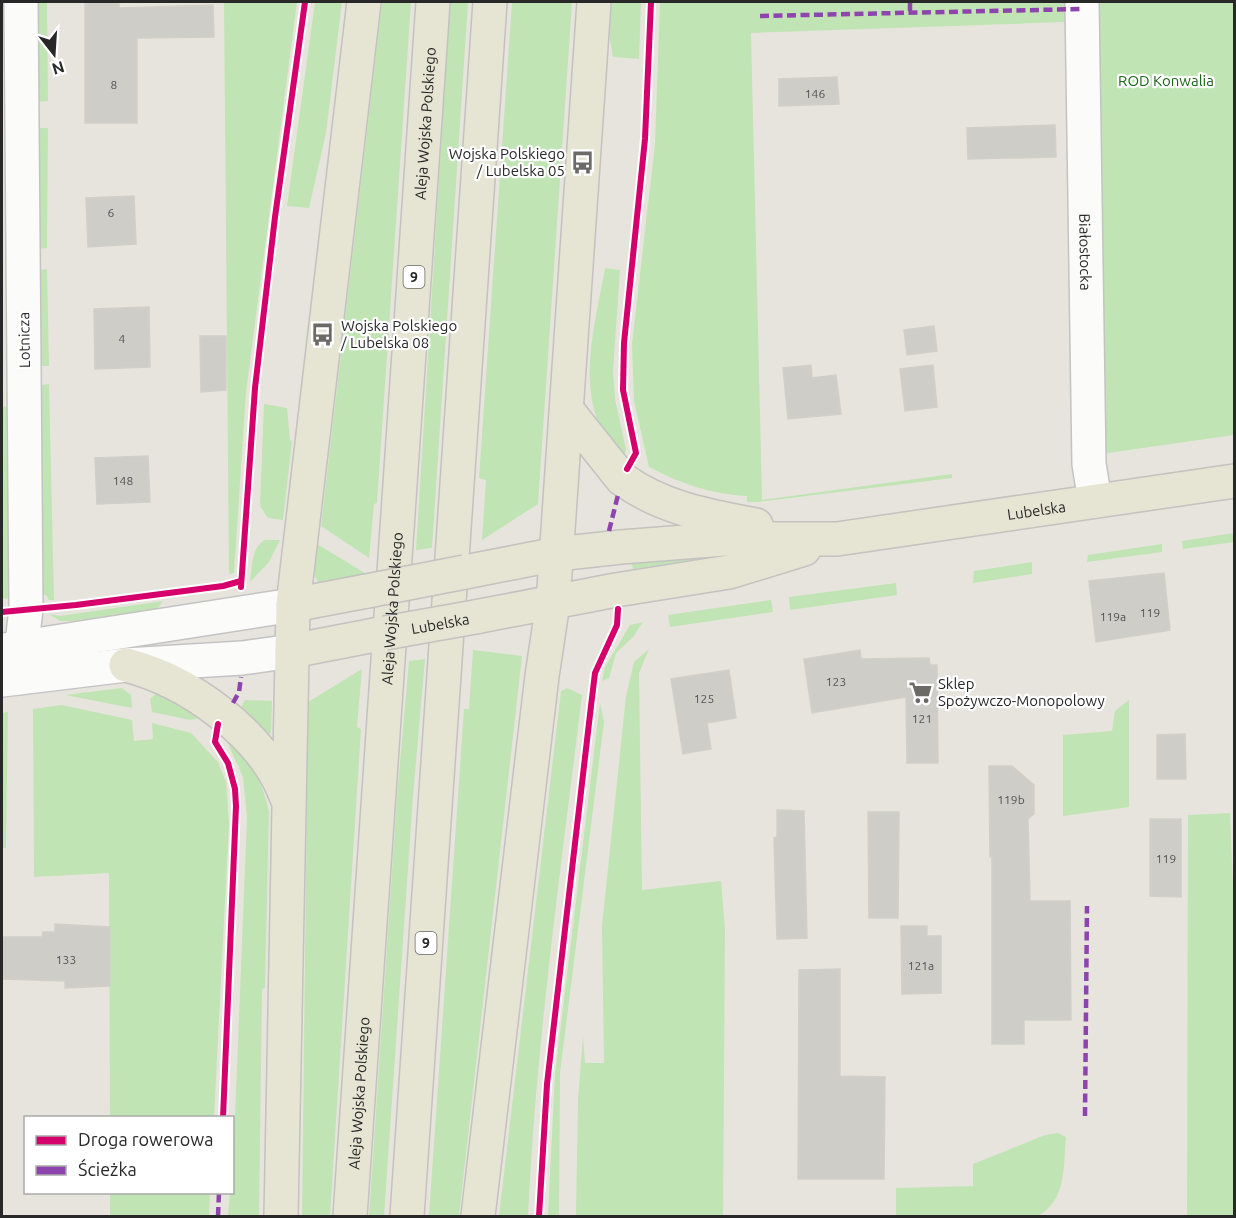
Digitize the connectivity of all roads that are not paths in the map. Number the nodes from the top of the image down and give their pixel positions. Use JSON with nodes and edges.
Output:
{"nodes":[{"id":1,"x":21,"y":2,"type":"edge"},
{"id":2,"x":364,"y":2,"type":"edge"},
{"id":3,"x":433,"y":2,"type":"edge"},
{"id":4,"x":490,"y":2,"type":"edge"},
{"id":5,"x":594,"y":2,"type":"edge"},
{"id":6,"x":1082,"y":2,"type":"edge"},
{"id":7,"x":567,"y":410,"type":"junction"},
{"id":8,"x":1234,"y":481,"type":"edge"},
{"id":9,"x":1095,"y":501,"type":"junction"},
{"id":10,"x":837,"y":539,"type":"junction"},
{"id":11,"x":557,"y":555,"type":"junction"},
{"id":12,"x":553,"y":603,"type":"junction"},
{"id":13,"x":293,"y":605,"type":"junction"},
{"id":14,"x":292,"y":651,"type":"junction"},
{"id":15,"x":11,"y":664,"type":"edge"},
{"id":16,"x":126,"y":665,"type":"junction"},
{"id":17,"x":287,"y":799,"type":"junction"},
{"id":18,"x":281,"y":1216,"type":"edge"},
{"id":19,"x":350,"y":1216,"type":"edge"},
{"id":20,"x":407,"y":1216,"type":"edge"},
{"id":21,"x":478,"y":1216,"type":"edge"}],
"edges":[{"from":1,"to":15,"type":"street","name":"Lotnicza"},
{"from":2,"to":13,"type":"main road"},
{"from":3,"to":19,"type":"main road","name":"Aleja Wojska Polskiego","number":"9"},
{"from":4,"to":20,"type":"main road","number":"9"},
{"from":5,"to":7,"type":"main road"},
{"from":6,"to":9,"type":"street","name":"Białostocka"},
{"from":7,"to":10,"type":"main road"},
{"from":7,"to":11,"type":"main road"},
{"from":8,"to":9,"type":"main road","name":"Lubelska"},
{"from":9,"to":10,"type":"main road","name":"Lubelska"},
{"from":10,"to":11,"type":"main road","name":"Lubelska"},
{"from":10,"to":12,"type":"main road","name":"Lubelska"},
{"from":11,"to":12,"type":"main road"},
{"from":11,"to":13,"type":"main road","name":"Lubelska","bridge":true},
{"from":12,"to":14,"type":"main road","name":"Lubelska","bridge":true},
{"from":12,"to":21,"type":"main road"},
{"from":13,"to":14,"type":"main road"},
{"from":13,"to":15,"type":"street","name":"Lubelska"},
{"from":14,"to":16,"type":"street","name":"Lubelska"},
{"from":14,"to":17,"type":"main road"},
{"from":15,"to":16,"type":"street","name":"Lubelska"},
{"from":16,"to":17,"type":"main road"},
{"from":17,"to":18,"type":"main road"}]}
